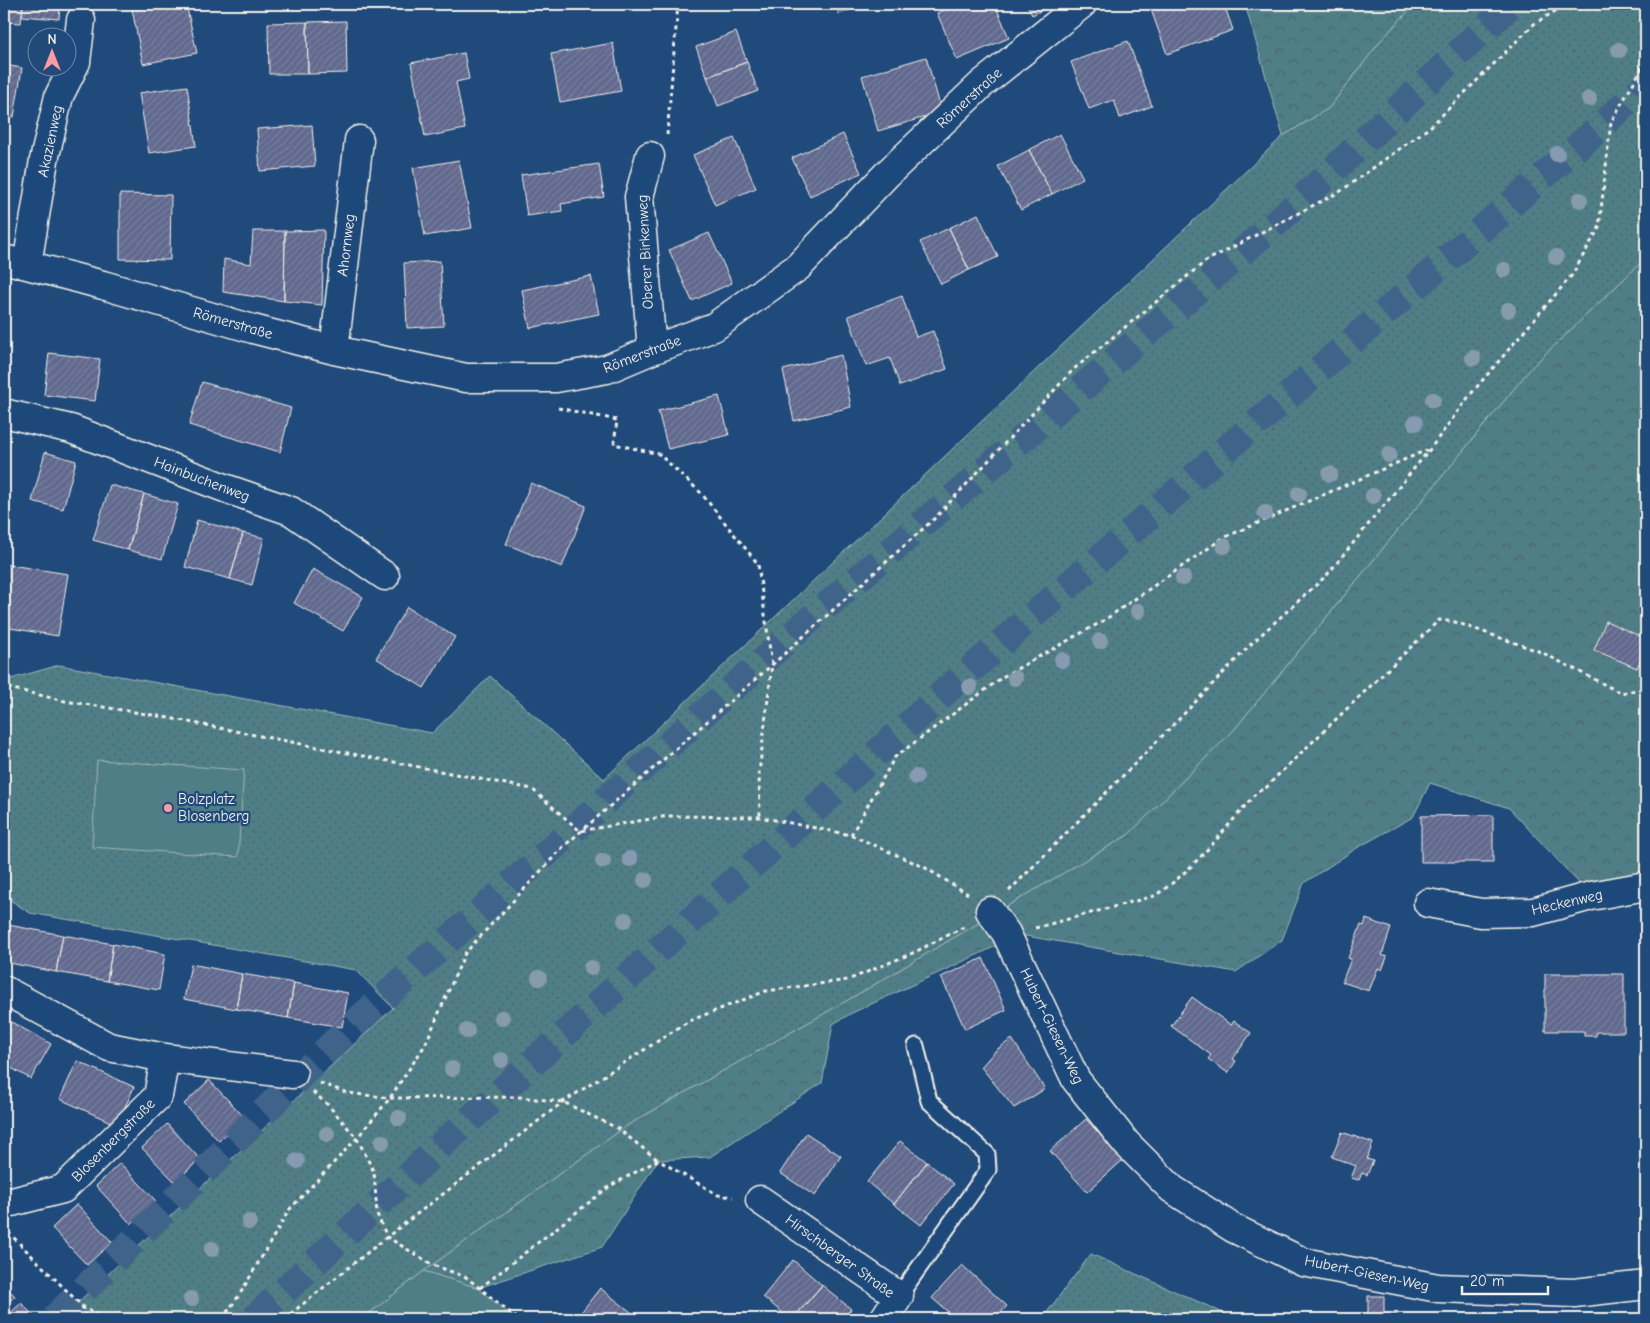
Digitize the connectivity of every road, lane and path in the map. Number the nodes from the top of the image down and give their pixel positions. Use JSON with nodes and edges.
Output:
{"nodes":[{"id":1,"x":678,"y":4,"type":"edge"},
{"id":2,"x":1082,"y":4,"type":"edge"},
{"id":3,"x":1567,"y":4,"type":"edge"},
{"id":4,"x":81,"y":20,"type":"dead end"},
{"id":5,"x":1646,"y":61,"type":"edge"},
{"id":6,"x":359,"y":140,"type":"dead end"},
{"id":7,"x":650,"y":156,"type":"joint"},
{"id":8,"x":15,"y":262,"type":"edge"},
{"id":9,"x":334,"y":350,"type":"junction"},
{"id":10,"x":652,"y":350,"type":"junction"},
{"id":11,"x":4,"y":413,"type":"edge"},
{"id":12,"x":617,"y":420,"type":"dead end"},
{"id":13,"x":1430,"y":449,"type":"junction"},
{"id":14,"x":385,"y":576,"type":"dead end"},
{"id":15,"x":772,"y":665,"type":"junction"},
{"id":16,"x":4,"y":680,"type":"edge"},
{"id":17,"x":1646,"y":691,"type":"edge"},
{"id":18,"x":760,"y":817,"type":"junction"},
{"id":19,"x":580,"y":831,"type":"junction"},
{"id":20,"x":851,"y":835,"type":"junction"},
{"id":21,"x":1646,"y":886,"type":"edge"},
{"id":22,"x":1428,"y":903,"type":"dead end"},
{"id":23,"x":990,"y":911,"type":"junction"},
{"id":24,"x":1006,"y":933,"type":"junction"},
{"id":25,"x":4,"y":990,"type":"edge"},
{"id":26,"x":916,"y":1046,"type":"dead end"},
{"id":27,"x":164,"y":1058,"type":"junction"},
{"id":28,"x":293,"y":1074,"type":"junction"},
{"id":29,"x":390,"y":1098,"type":"junction"},
{"id":30,"x":563,"y":1102,"type":"junction"},
{"id":31,"x":357,"y":1138,"type":"junction"},
{"id":32,"x":658,"y":1160,"type":"junction"},
{"id":33,"x":760,"y":1200,"type":"joint"},
{"id":34,"x":4,"y":1204,"type":"edge"},
{"id":35,"x":4,"y":1228,"type":"edge"},
{"id":36,"x":388,"y":1237,"type":"junction"},
{"id":37,"x":1646,"y":1285,"type":"edge"},
{"id":38,"x":480,"y":1288,"type":"junction"},
{"id":39,"x":899,"y":1296,"type":"junction"},
{"id":40,"x":82,"y":1306,"type":"junction"},
{"id":41,"x":86,"y":1319,"type":"edge"},
{"id":42,"x":104,"y":1319,"type":"edge"},
{"id":43,"x":222,"y":1319,"type":"edge"},
{"id":44,"x":284,"y":1319,"type":"edge"},
{"id":45,"x":518,"y":1319,"type":"edge"},
{"id":46,"x":884,"y":1319,"type":"edge"}],
"edges":[{"from":1,"to":7,"type":"path"},
{"from":2,"to":10,"type":"street","name":"Römerstraße"},
{"from":3,"to":15,"type":"path"},
{"from":4,"to":8,"type":"street","name":"Akazienweg"},
{"from":5,"to":13,"type":"path"},
{"from":6,"to":9,"type":"street","name":"Ahornweg"},
{"from":7,"to":10,"type":"street","name":"Oberer Birkenweg"},
{"from":8,"to":9,"type":"street","name":"Römerstraße"},
{"from":9,"to":10,"type":"street","name":"Römerstraße"},
{"from":11,"to":14,"type":"street","name":"Hainbuchenweg"},
{"from":12,"to":15,"type":"path"},
{"from":13,"to":20,"type":"path"},
{"from":13,"to":23,"type":"path"},
{"from":15,"to":18,"type":"path"},
{"from":15,"to":19,"type":"path"},
{"from":16,"to":19,"type":"path"},
{"from":17,"to":24,"type":"path"},
{"from":18,"to":19,"type":"path"},
{"from":18,"to":20,"type":"path"},
{"from":19,"to":29,"type":"path"},
{"from":20,"to":23,"type":"path"},
{"from":21,"to":22,"type":"street","name":"Heckenweg"},
{"from":23,"to":24,"type":"street","name":"Hubert-Giesen-Weg"},
{"from":23,"to":30,"type":"path"},
{"from":24,"to":37,"type":"street","name":"Hubert-Giesen-Weg"},
{"from":25,"to":27,"type":"street"},
{"from":26,"to":39,"type":"lane"},
{"from":27,"to":28,"type":"street"},
{"from":27,"to":34,"type":"street","name":"Blosenbergstraße"},
{"from":28,"to":29,"type":"path"},
{"from":28,"to":31,"type":"path"},
{"from":29,"to":30,"type":"path"},
{"from":29,"to":31,"type":"path"},
{"from":30,"to":32,"type":"path"},
{"from":30,"to":36,"type":"path"},
{"from":31,"to":36,"type":"path"},
{"from":31,"to":43,"type":"path"},
{"from":32,"to":33,"type":"path"},
{"from":32,"to":38,"type":"path"},
{"from":33,"to":39,"type":"street","name":"Hirschberger Straße"},
{"from":35,"to":40,"type":"path"},
{"from":36,"to":38,"type":"path"},
{"from":36,"to":44,"type":"path"},
{"from":38,"to":45,"type":"path"},
{"from":39,"to":46,"type":"street","name":"Hirschberger Straße"},
{"from":40,"to":41,"type":"path"},
{"from":40,"to":42,"type":"path"}]}
